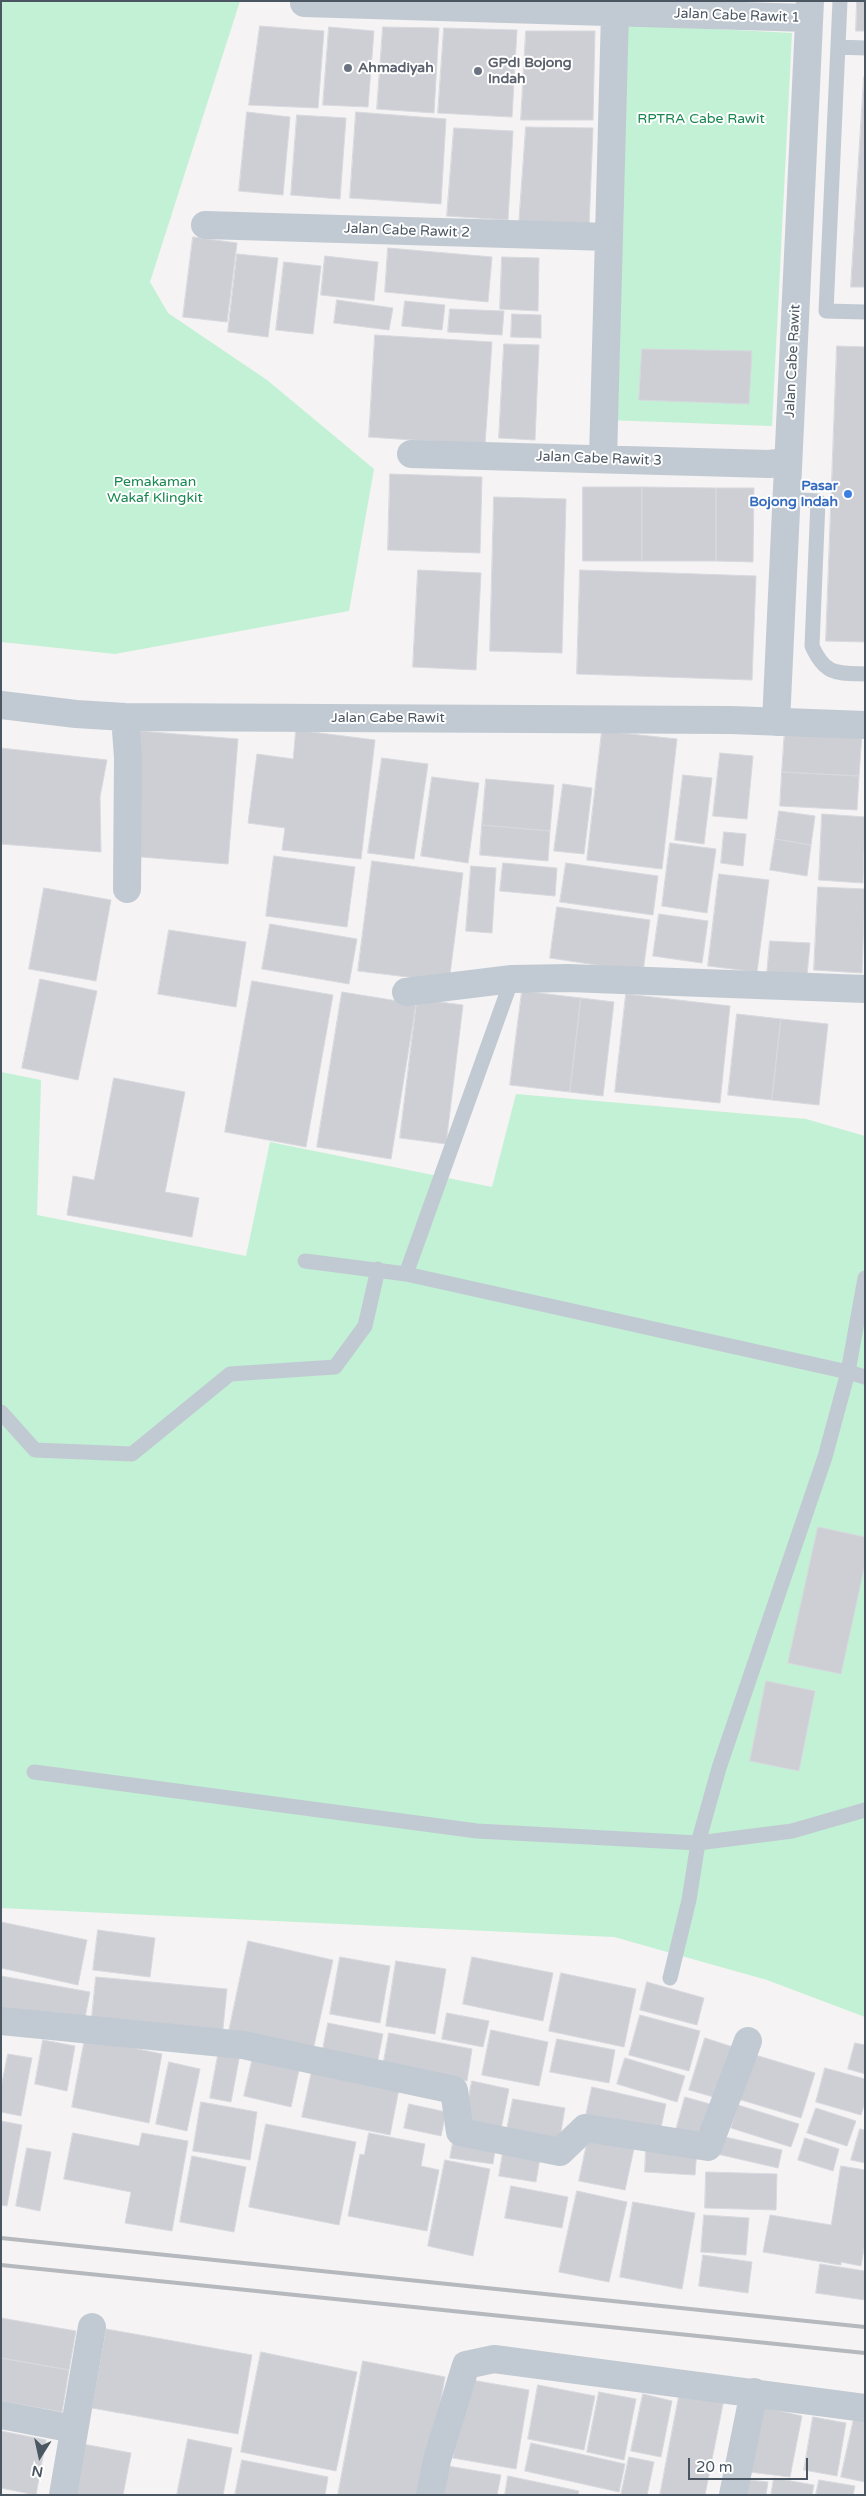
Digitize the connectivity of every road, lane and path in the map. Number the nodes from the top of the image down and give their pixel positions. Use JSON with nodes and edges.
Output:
{"nodes":[{"id":1,"x":840,"y":1,"type":"edge"},
{"id":2,"x":304,"y":4,"type":"dead end"},
{"id":3,"x":810,"y":10,"type":"edge"},
{"id":4,"x":615,"y":13,"type":"junction"},
{"id":5,"x":838,"y":47,"type":"junction"},
{"id":6,"x":865,"y":48,"type":"edge"},
{"id":7,"x":205,"y":225,"type":"dead end"},
{"id":8,"x":609,"y":237,"type":"junction"},
{"id":9,"x":865,"y":312,"type":"edge"},
{"id":10,"x":411,"y":454,"type":"dead end"},
{"id":11,"x":603,"y":459,"type":"junction"},
{"id":12,"x":788,"y":462,"type":"junction"},
{"id":13,"x":786,"y":499,"type":"junction"},
{"id":14,"x":865,"y":674,"type":"edge"},
{"id":15,"x":1,"y":705,"type":"edge"},
{"id":16,"x":126,"y":717,"type":"junction"},
{"id":17,"x":776,"y":722,"type":"junction"},
{"id":18,"x":865,"y":726,"type":"edge"},
{"id":19,"x":127,"y":889,"type":"dead end"},
{"id":20,"x":512,"y":979,"type":"junction"},
{"id":21,"x":865,"y":989,"type":"edge"},
{"id":22,"x":406,"y":992,"type":"dead end"},
{"id":23,"x":305,"y":1261,"type":"dead end"},
{"id":24,"x":378,"y":1269,"type":"junction"},
{"id":25,"x":406,"y":1274,"type":"junction"},
{"id":26,"x":865,"y":1278,"type":"edge"},
{"id":27,"x":848,"y":1372,"type":"junction"},
{"id":28,"x":865,"y":1377,"type":"edge"},
{"id":29,"x":1,"y":1412,"type":"edge"},
{"id":30,"x":34,"y":1772,"type":"dead end"},
{"id":31,"x":865,"y":1810,"type":"edge"},
{"id":32,"x":698,"y":1843,"type":"junction"},
{"id":33,"x":670,"y":1978,"type":"dead end"},
{"id":34,"x":1,"y":2022,"type":"edge"},
{"id":35,"x":748,"y":2042,"type":"dead end"},
{"id":36,"x":92,"y":2328,"type":"dead end"},
{"id":37,"x":754,"y":2392,"type":"junction"},
{"id":38,"x":865,"y":2408,"type":"edge"},
{"id":39,"x":1,"y":2415,"type":"edge"},
{"id":40,"x":74,"y":2429,"type":"junction"},
{"id":41,"x":63,"y":2495,"type":"edge"},
{"id":42,"x":430,"y":2495,"type":"edge"},
{"id":43,"x":733,"y":2495,"type":"edge"}],
"edges":[{"from":1,"to":5,"type":"lane"},
{"from":2,"to":4,"type":"street","name":"Jalan Cabe Rawit 1"},
{"from":3,"to":4,"type":"street","name":"Jalan Cabe Rawit 1"},
{"from":3,"to":12,"type":"street","name":"Jalan Cabe Rawit"},
{"from":4,"to":8,"type":"street"},
{"from":5,"to":6,"type":"lane"},
{"from":5,"to":9,"type":"lane"},
{"from":7,"to":8,"type":"street","name":"Jalan Cabe Rawit 2"},
{"from":8,"to":11,"type":"street"},
{"from":10,"to":11,"type":"street","name":"Jalan Cabe Rawit 3"},
{"from":11,"to":12,"type":"street","name":"Jalan Cabe Rawit 3"},
{"from":12,"to":13,"type":"street","name":"Jalan Cabe Rawit"},
{"from":13,"to":14,"type":"lane"},
{"from":13,"to":17,"type":"street","name":"Jalan Cabe Rawit"},
{"from":15,"to":16,"type":"street","name":"Jalan Cabe Rawit"},
{"from":16,"to":17,"type":"street","name":"Jalan Cabe Rawit"},
{"from":16,"to":19,"type":"street"},
{"from":17,"to":18,"type":"street","name":"Jalan Cabe Rawit"},
{"from":20,"to":21,"type":"street"},
{"from":20,"to":22,"type":"street"},
{"from":20,"to":25,"type":"lane"},
{"from":23,"to":24,"type":"lane"},
{"from":24,"to":25,"type":"lane"},
{"from":24,"to":29,"type":"lane"},
{"from":25,"to":27,"type":"lane"},
{"from":26,"to":27,"type":"lane"},
{"from":27,"to":28,"type":"lane"},
{"from":27,"to":32,"type":"lane"},
{"from":30,"to":32,"type":"lane"},
{"from":31,"to":32,"type":"lane"},
{"from":32,"to":33,"type":"lane"},
{"from":34,"to":35,"type":"street"},
{"from":36,"to":40,"type":"street"},
{"from":37,"to":38,"type":"street"},
{"from":37,"to":42,"type":"street"},
{"from":37,"to":43,"type":"street"},
{"from":39,"to":40,"type":"street"},
{"from":40,"to":41,"type":"street"}]}
